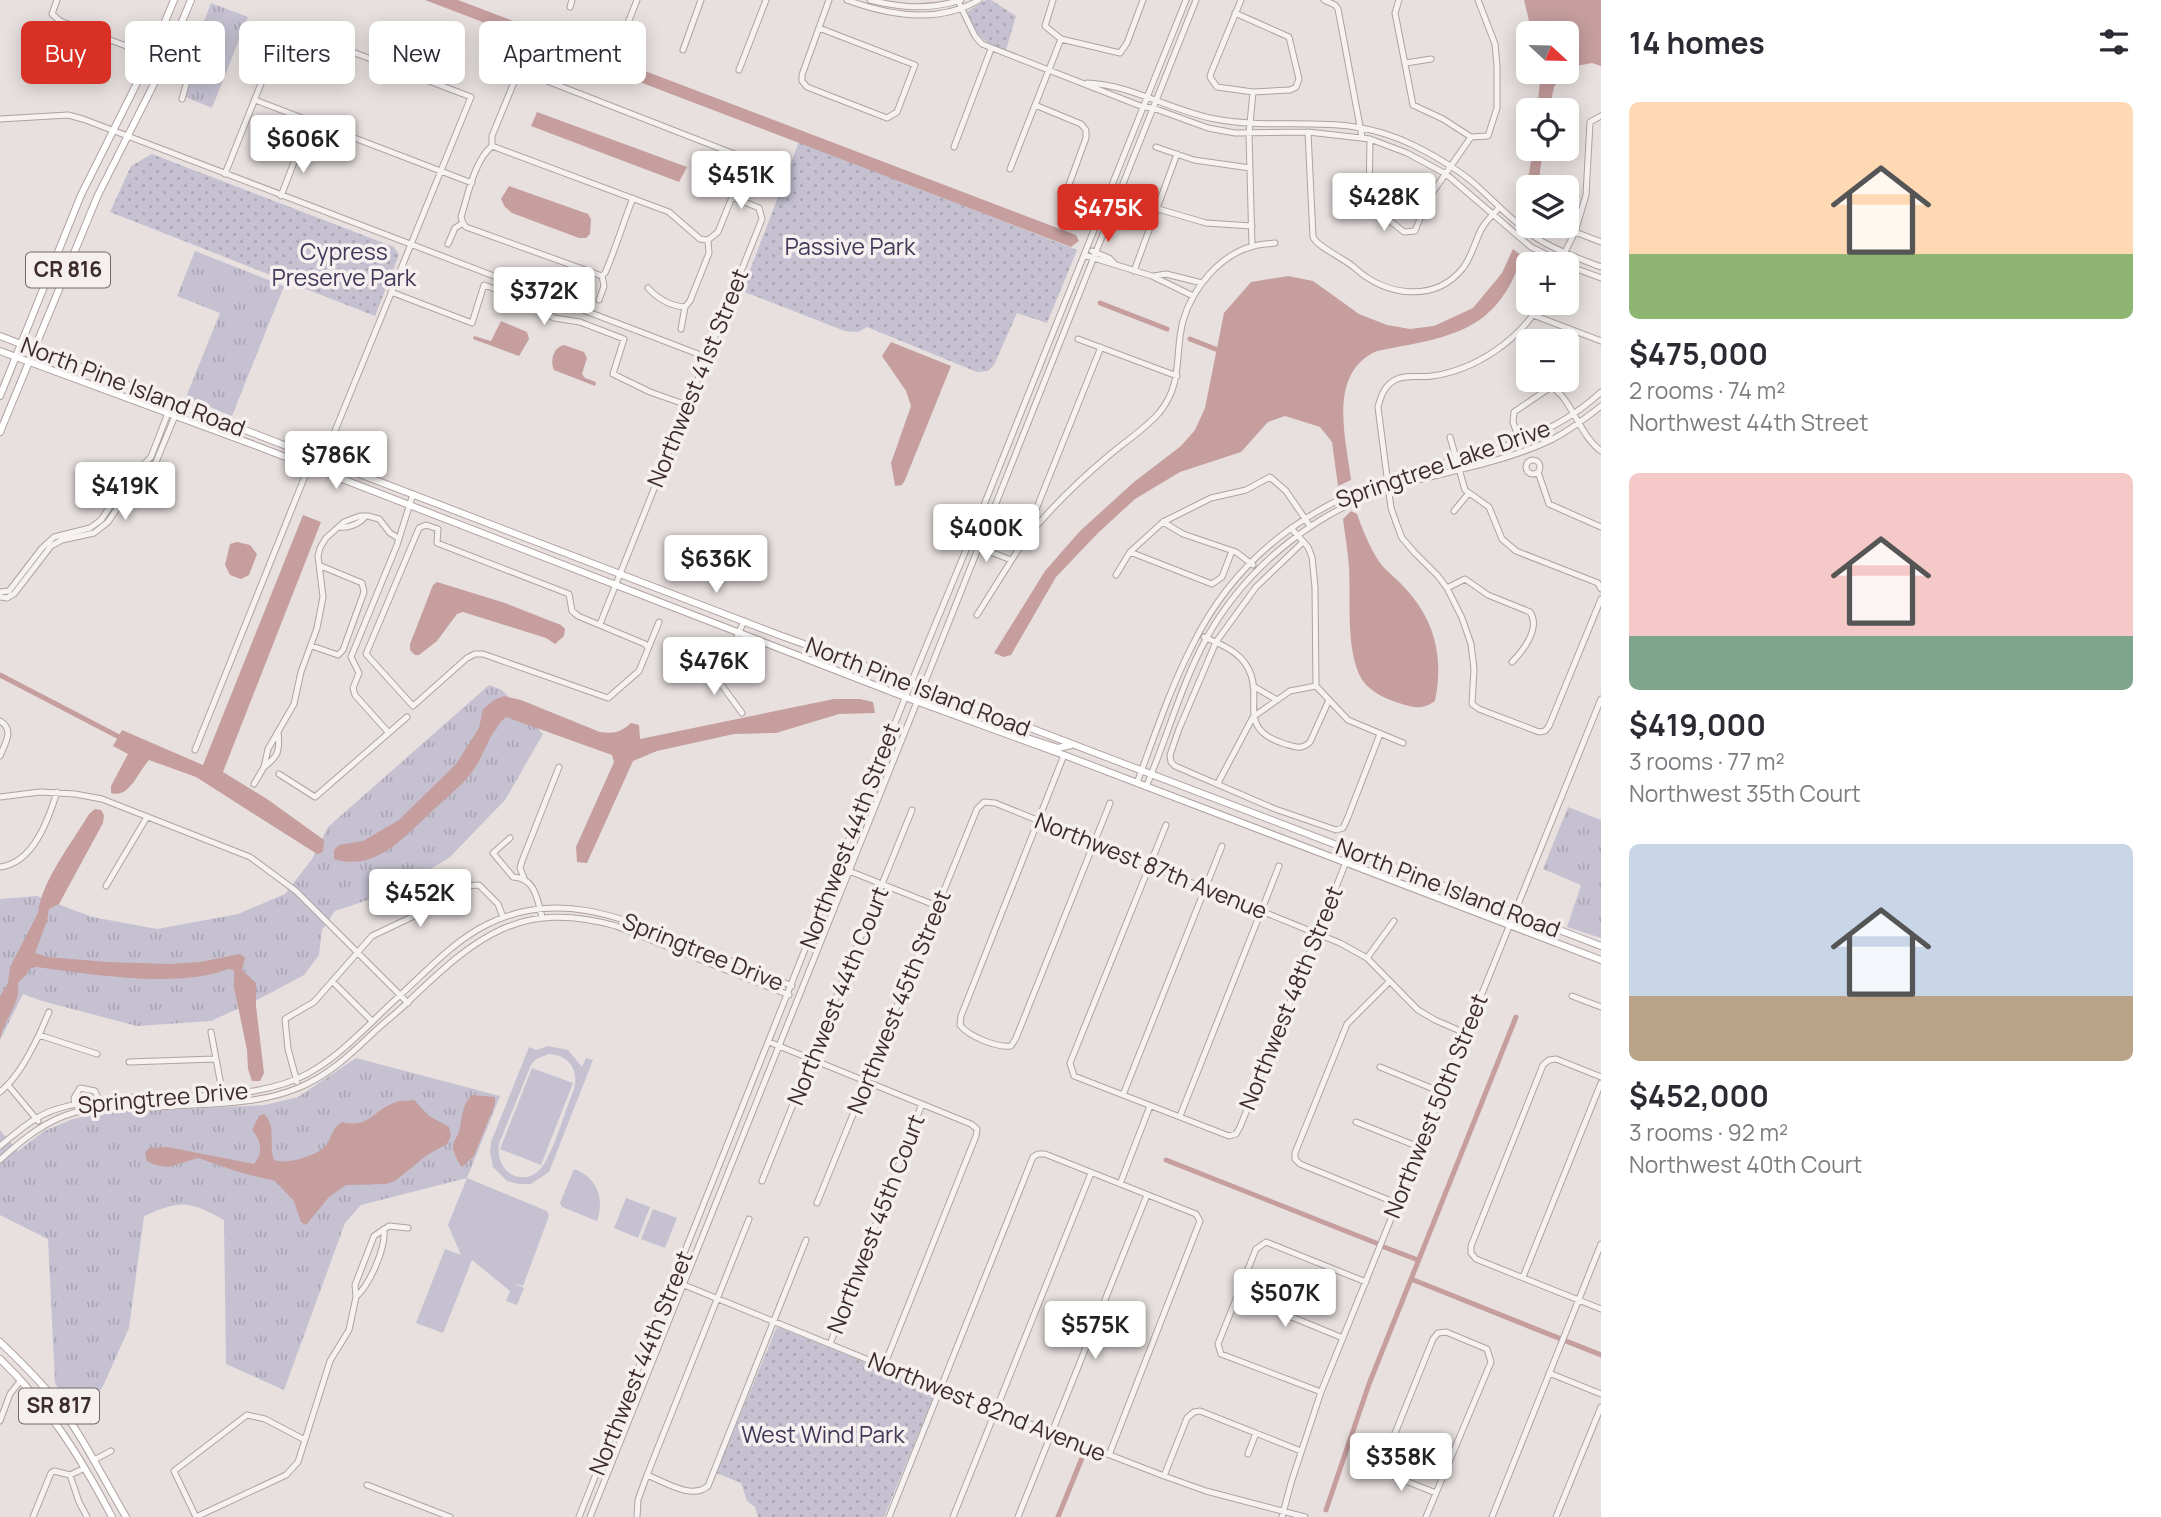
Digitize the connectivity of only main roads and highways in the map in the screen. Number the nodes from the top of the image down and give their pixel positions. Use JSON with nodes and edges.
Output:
{"nodes":[{"id":1,"x":174,"y":0,"type":"edge"},
{"id":2,"x":191,"y":0,"type":"edge"},
{"id":3,"x":0,"y":336,"type":"edge"},
{"id":4,"x":22,"y":344,"type":"junction"},
{"id":5,"x":35,"y":349,"type":"junction"},
{"id":6,"x":0,"y":351,"type":"edge"},
{"id":7,"x":16,"y":357,"type":"junction"},
{"id":8,"x":30,"y":362,"type":"junction"},
{"id":9,"x":0,"y":396,"type":"edge"},
{"id":10,"x":0,"y":432,"type":"edge"},
{"id":11,"x":1005,"y":733,"type":"junction"},
{"id":12,"x":1072,"y":745,"type":"junction"},
{"id":13,"x":1392,"y":867,"type":"junction"},
{"id":14,"x":1369,"y":871,"type":"junction"},
{"id":15,"x":1601,"y":946,"type":"edge"},
{"id":16,"x":1601,"y":960,"type":"edge"},
{"id":17,"x":0,"y":1342,"type":"edge"},
{"id":18,"x":0,"y":1359,"type":"edge"},
{"id":19,"x":73,"y":1448,"type":"junction"},
{"id":20,"x":93,"y":1458,"type":"junction"},
{"id":21,"x":87,"y":1470,"type":"junction"},
{"id":22,"x":105,"y":1480,"type":"junction"},
{"id":23,"x":112,"y":1517,"type":"edge"},
{"id":24,"x":126,"y":1517,"type":"edge"}],
"edges":[{"from":1,"to":4,"type":"main road","number":"CR 816"},
{"from":2,"to":5,"type":"main road","number":"CR 816"},
{"from":3,"to":4,"type":"main road","name":"North Pine Island Road"},
{"from":4,"to":5,"type":"main road","name":"North Pine Island Road"},
{"from":4,"to":7,"type":"main road","number":"CR 816"},
{"from":5,"to":8,"type":"main road","number":"CR 816"},
{"from":5,"to":12,"type":"main road","name":"North Pine Island Road"},
{"from":6,"to":7,"type":"main road","name":"North Pine Island Road"},
{"from":7,"to":8,"type":"main road","name":"North Pine Island Road"},
{"from":7,"to":9,"type":"main road","number":"CR 816"},
{"from":8,"to":10,"type":"main road","number":"CR 816"},
{"from":8,"to":11,"type":"main road","name":"North Pine Island Road"},
{"from":11,"to":12,"type":"main road"},
{"from":11,"to":14,"type":"main road","name":"North Pine Island Road"},
{"from":12,"to":13,"type":"main road","name":"North Pine Island Road"},
{"from":13,"to":14,"type":"main road"},
{"from":13,"to":15,"type":"main road","name":"North Pine Island Road"},
{"from":14,"to":16,"type":"main road","name":"North Pine Island Road"},
{"from":17,"to":20,"type":"main road","number":"SR 817"},
{"from":18,"to":19,"type":"main road","number":"SR 817"},
{"from":19,"to":20,"type":"main road"},
{"from":19,"to":21,"type":"main road","number":"SR 817"},
{"from":20,"to":22,"type":"main road","number":"SR 817"},
{"from":21,"to":22,"type":"main road"},
{"from":21,"to":23,"type":"main road","number":"SR 817"},
{"from":22,"to":24,"type":"main road","number":"SR 817"}]}
